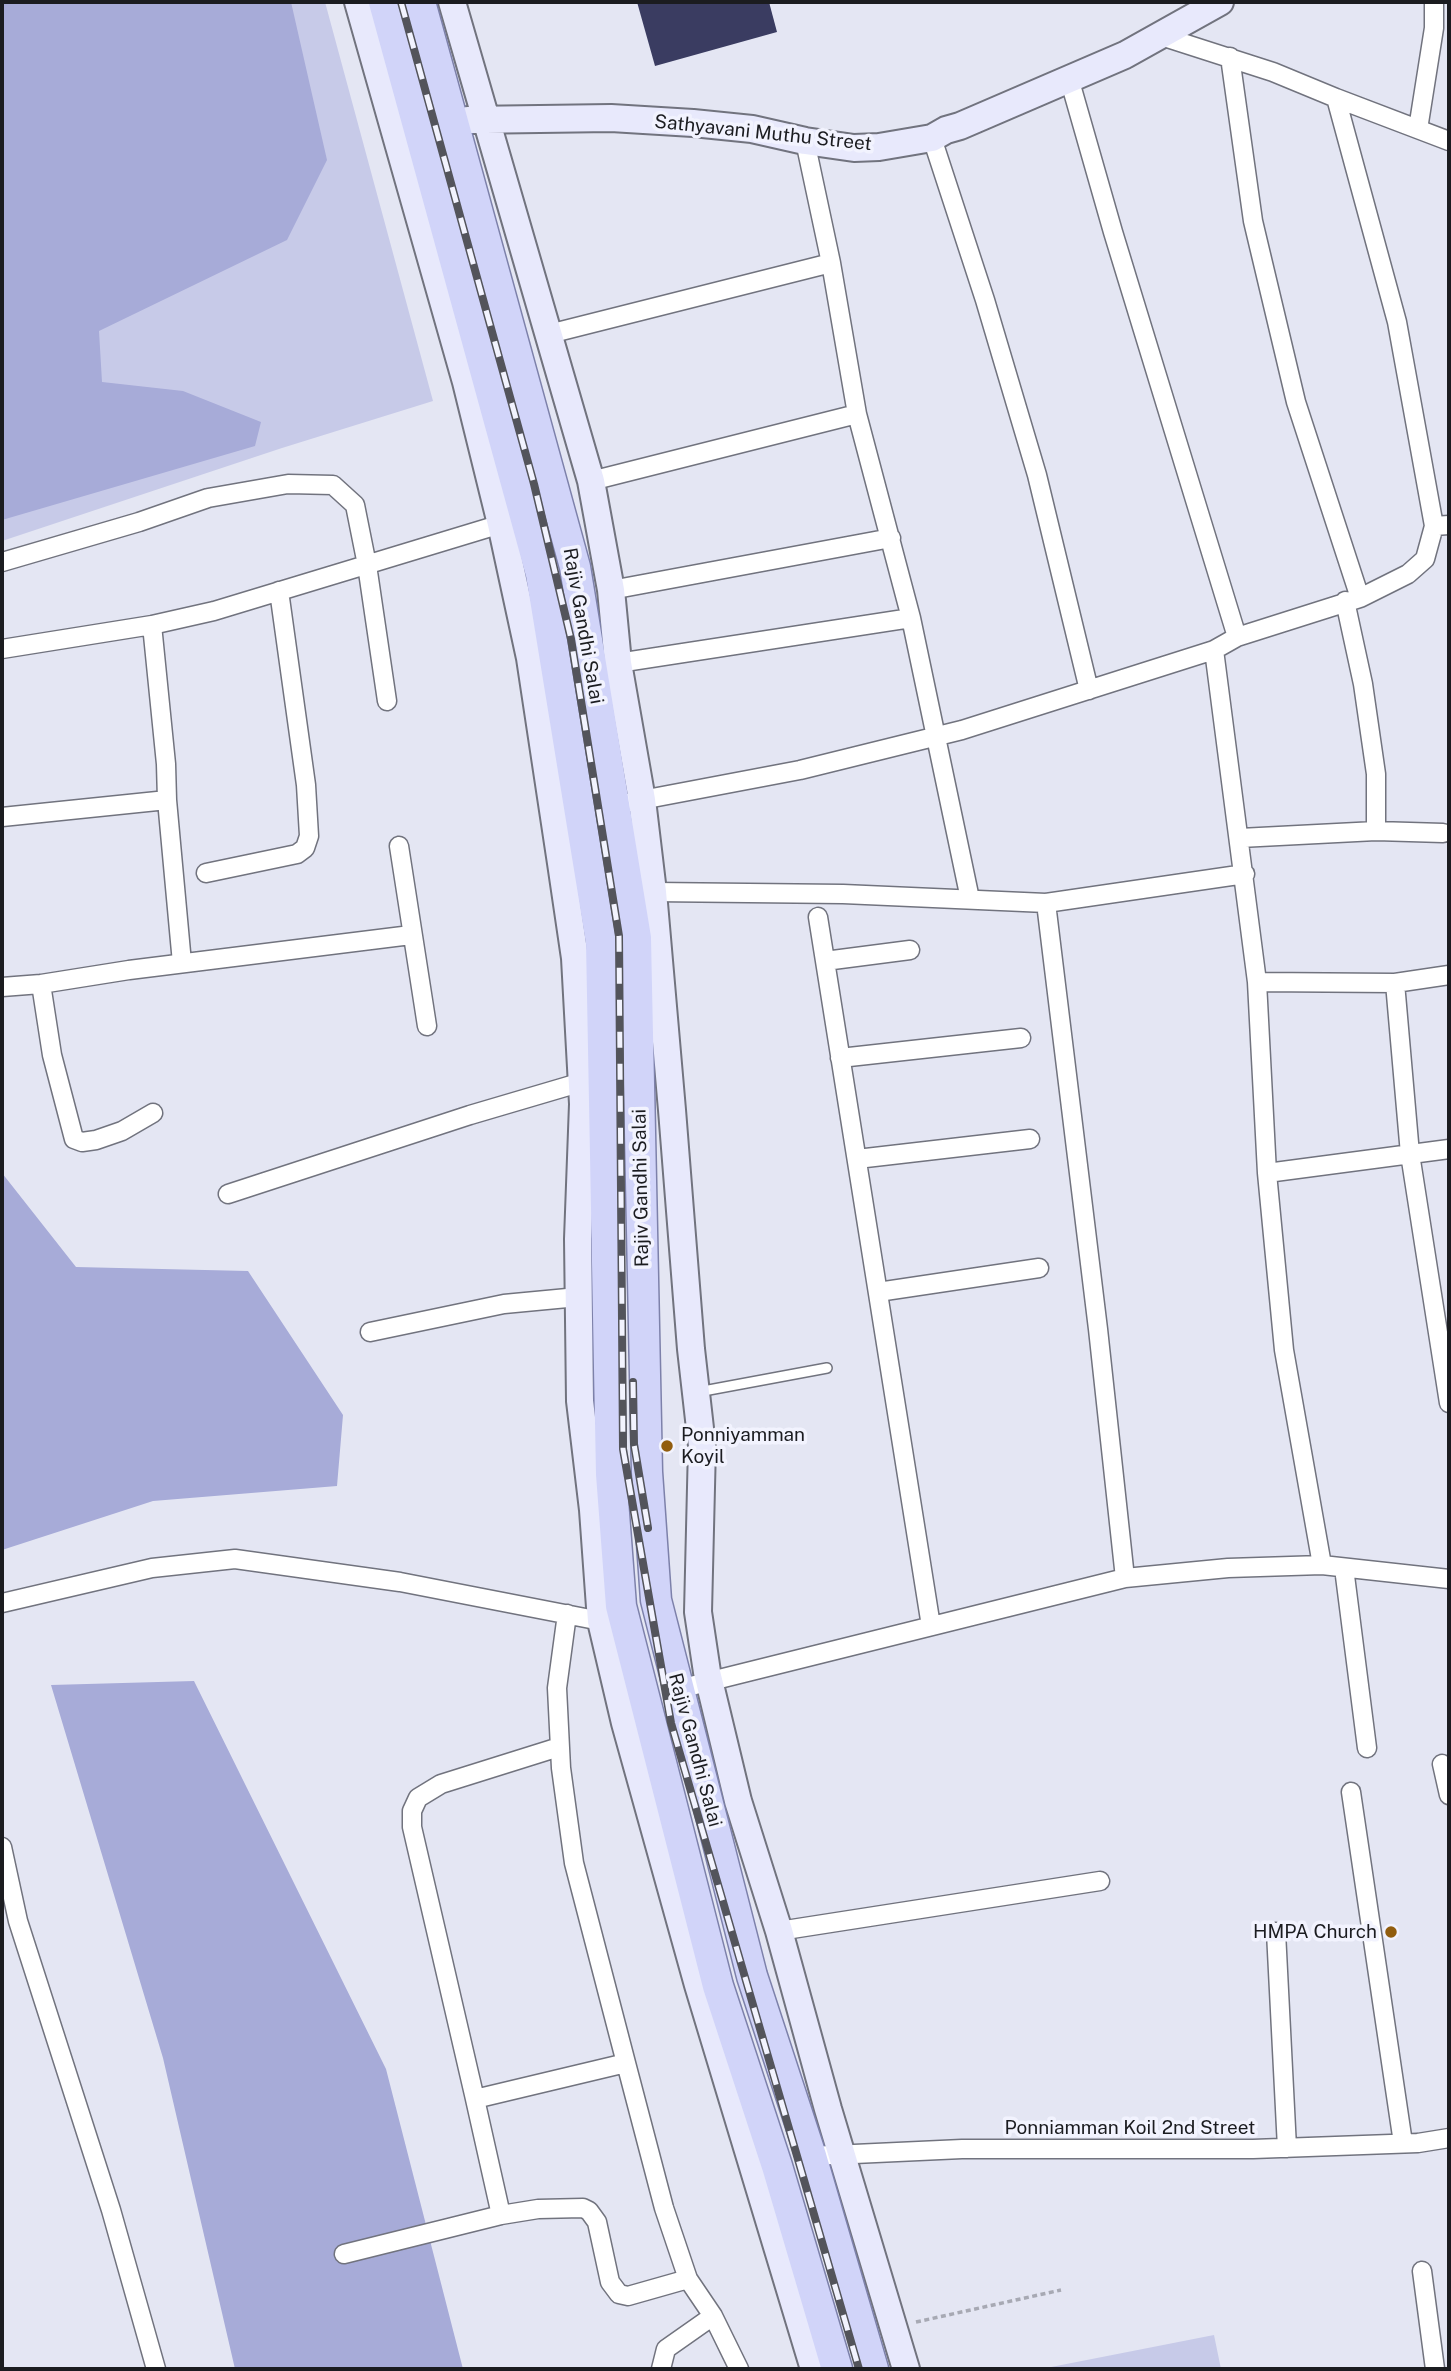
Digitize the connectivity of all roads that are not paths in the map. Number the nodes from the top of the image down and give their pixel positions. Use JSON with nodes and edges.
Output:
{"nodes":[{"id":1,"x":358,"y":2,"type":"edge"},
{"id":2,"x":384,"y":2,"type":"edge"},
{"id":3,"x":420,"y":2,"type":"edge"},
{"id":4,"x":452,"y":2,"type":"edge"},
{"id":5,"x":1220,"y":2,"type":"edge"},
{"id":6,"x":1434,"y":2,"type":"edge"},
{"id":7,"x":1161,"y":36,"type":"junction"},
{"id":8,"x":1230,"y":57,"type":"junction"},
{"id":9,"x":1069,"y":78,"type":"junction"},
{"id":10,"x":1336,"y":98,"type":"junction"},
{"id":11,"x":485,"y":119,"type":"junction"},
{"id":12,"x":452,"y":120,"type":"junction"},
{"id":13,"x":1418,"y":129,"type":"junction"},
{"id":14,"x":932,"y":138,"type":"junction"},
{"id":15,"x":805,"y":141,"type":"junction"},
{"id":16,"x":1449,"y":141,"type":"edge"},
{"id":17,"x":831,"y":263,"type":"junction"},
{"id":18,"x":550,"y":334,"type":"junction"},
{"id":19,"x":857,"y":414,"type":"junction"},
{"id":20,"x":591,"y":481,"type":"junction"},
{"id":21,"x":501,"y":524,"type":"junction"},
{"id":22,"x":1442,"y":526,"type":"edge"},
{"id":23,"x":891,"y":538,"type":"junction"},
{"id":24,"x":2,"y":562,"type":"edge"},
{"id":25,"x":367,"y":565,"type":"junction"},
{"id":26,"x":611,"y":590,"type":"junction"},
{"id":27,"x":279,"y":591,"type":"junction"},
{"id":28,"x":1353,"y":600,"type":"junction"},
{"id":29,"x":911,"y":618,"type":"junction"},
{"id":30,"x":152,"y":625,"type":"junction"},
{"id":31,"x":1237,"y":637,"type":"junction"},
{"id":32,"x":2,"y":649,"type":"edge"},
{"id":33,"x":1214,"y":650,"type":"junction"},
{"id":34,"x":618,"y":663,"type":"junction"},
{"id":35,"x":1089,"y":690,"type":"junction"},
{"id":36,"x":387,"y":701,"type":"dead end"},
{"id":37,"x":936,"y":736,"type":"junction"},
{"id":38,"x":167,"y":800,"type":"junction"},
{"id":39,"x":628,"y":802,"type":"junction"},
{"id":40,"x":2,"y":817,"type":"edge"},
{"id":41,"x":1376,"y":831,"type":"junction"},
{"id":42,"x":1443,"y":833,"type":"dead end"},
{"id":43,"x":1240,"y":838,"type":"junction"},
{"id":44,"x":399,"y":846,"type":"dead end"},
{"id":45,"x":206,"y":873,"type":"dead end"},
{"id":46,"x":1245,"y":874,"type":"junction"},
{"id":47,"x":653,"y":892,"type":"junction"},
{"id":48,"x":970,"y":899,"type":"junction"},
{"id":49,"x":1045,"y":903,"type":"junction"},
{"id":50,"x":818,"y":917,"type":"dead end"},
{"id":51,"x":411,"y":935,"type":"junction"},
{"id":52,"x":910,"y":950,"type":"dead end"},
{"id":53,"x":825,"y":961,"type":"junction"},
{"id":54,"x":182,"y":963,"type":"junction"},
{"id":55,"x":1449,"y":975,"type":"edge"},
{"id":56,"x":1257,"y":982,"type":"junction"},
{"id":57,"x":1395,"y":983,"type":"junction"},
{"id":58,"x":41,"y":984,"type":"junction"},
{"id":59,"x":2,"y":987,"type":"edge"},
{"id":60,"x":427,"y":1026,"type":"dead end"},
{"id":61,"x":1021,"y":1038,"type":"dead end"},
{"id":62,"x":840,"y":1058,"type":"junction"},
{"id":63,"x":582,"y":1082,"type":"junction"},
{"id":64,"x":153,"y":1113,"type":"dead end"},
{"id":65,"x":1030,"y":1139,"type":"dead end"},
{"id":66,"x":1449,"y":1149,"type":"edge"},
{"id":67,"x":1410,"y":1154,"type":"junction"},
{"id":68,"x":857,"y":1159,"type":"junction"},
{"id":69,"x":1267,"y":1173,"type":"junction"},
{"id":70,"x":228,"y":1194,"type":"dead end"},
{"id":71,"x":1039,"y":1268,"type":"dead end"},
{"id":72,"x":878,"y":1292,"type":"junction"},
{"id":73,"x":578,"y":1297,"type":"junction"},
{"id":74,"x":370,"y":1332,"type":"dead end"},
{"id":75,"x":827,"y":1368,"type":"dead end"},
{"id":76,"x":696,"y":1392,"type":"junction"},
{"id":77,"x":1449,"y":1403,"type":"edge"},
{"id":78,"x":1322,"y":1565,"type":"junction"},
{"id":79,"x":1344,"y":1568,"type":"junction"},
{"id":80,"x":1125,"y":1578,"type":"junction"},
{"id":81,"x":1449,"y":1579,"type":"edge"},
{"id":82,"x":2,"y":1603,"type":"edge"},
{"id":83,"x":567,"y":1614,"type":"junction"},
{"id":84,"x":613,"y":1623,"type":"junction"},
{"id":85,"x":931,"y":1626,"type":"junction"},
{"id":86,"x":710,"y":1682,"type":"junction"},
{"id":87,"x":679,"y":1689,"type":"junction"},
{"id":88,"x":559,"y":1746,"type":"junction"},
{"id":89,"x":1367,"y":1748,"type":"dead end"},
{"id":90,"x":1442,"y":1765,"type":"dead end"},
{"id":91,"x":1351,"y":1792,"type":"dead end"},
{"id":92,"x":1449,"y":1795,"type":"edge"},
{"id":93,"x":2,"y":1847,"type":"edge"},
{"id":94,"x":1100,"y":1881,"type":"dead end"},
{"id":95,"x":779,"y":1931,"type":"junction"},
{"id":96,"x":1276,"y":1932,"type":"dead end"},
{"id":97,"x":626,"y":2063,"type":"junction"},
{"id":98,"x":475,"y":2099,"type":"junction"},
{"id":99,"x":1449,"y":2138,"type":"edge"},
{"id":100,"x":1402,"y":2143,"type":"junction"},
{"id":101,"x":1287,"y":2148,"type":"junction"},
{"id":102,"x":841,"y":2154,"type":"junction"},
{"id":103,"x":811,"y":2156,"type":"junction"},
{"id":104,"x":501,"y":2216,"type":"junction"},
{"id":105,"x":344,"y":2254,"type":"dead end"},
{"id":106,"x":1422,"y":2271,"type":"dead end"},
{"id":107,"x":688,"y":2279,"type":"junction"},
{"id":108,"x":713,"y":2316,"type":"junction"},
{"id":109,"x":156,"y":2369,"type":"edge"},
{"id":110,"x":661,"y":2369,"type":"edge"},
{"id":111,"x":739,"y":2369,"type":"edge"},
{"id":112,"x":814,"y":2369,"type":"edge"},
{"id":113,"x":836,"y":2369,"type":"edge"},
{"id":114,"x":873,"y":2369,"type":"edge"},
{"id":115,"x":906,"y":2369,"type":"edge"},
{"id":116,"x":1435,"y":2369,"type":"edge"}],
"edges":[{"from":1,"to":21,"type":"street"},
{"from":2,"to":84,"type":"main road","name":"Rajiv Gandhi Salai"},
{"from":3,"to":12,"type":"main road","name":"Rajiv Gandhi Salai"},
{"from":4,"to":11,"type":"street"},
{"from":5,"to":7,"type":"street","name":"Sathyavani Muthu Street"},
{"from":6,"to":13,"type":"street"},
{"from":7,"to":8,"type":"street"},
{"from":7,"to":9,"type":"street","name":"Sathyavani Muthu Street"},
{"from":8,"to":10,"type":"street"},
{"from":8,"to":28,"type":"street"},
{"from":9,"to":14,"type":"street","name":"Sathyavani Muthu Street"},
{"from":9,"to":31,"type":"street"},
{"from":10,"to":13,"type":"street"},
{"from":10,"to":22,"type":"street"},
{"from":11,"to":12,"type":"street","name":"Sathyavani Muthu Street"},
{"from":11,"to":15,"type":"street","name":"Sathyavani Muthu Street"},
{"from":11,"to":18,"type":"street"},
{"from":12,"to":39,"type":"main road","name":"Rajiv Gandhi Salai"},
{"from":13,"to":16,"type":"street"},
{"from":14,"to":15,"type":"street","name":"Sathyavani Muthu Street"},
{"from":14,"to":35,"type":"street"},
{"from":15,"to":17,"type":"street"},
{"from":17,"to":18,"type":"street"},
{"from":17,"to":19,"type":"street"},
{"from":18,"to":20,"type":"street"},
{"from":19,"to":20,"type":"street"},
{"from":19,"to":23,"type":"street"},
{"from":20,"to":26,"type":"street"},
{"from":21,"to":25,"type":"street"},
{"from":21,"to":63,"type":"street"},
{"from":22,"to":28,"type":"street"},
{"from":23,"to":26,"type":"street"},
{"from":23,"to":29,"type":"street"},
{"from":24,"to":25,"type":"street"},
{"from":25,"to":27,"type":"street"},
{"from":25,"to":36,"type":"street"},
{"from":26,"to":34,"type":"street"},
{"from":27,"to":30,"type":"street"},
{"from":27,"to":45,"type":"street"},
{"from":28,"to":31,"type":"street"},
{"from":28,"to":41,"type":"street"},
{"from":29,"to":34,"type":"street"},
{"from":29,"to":37,"type":"street"},
{"from":30,"to":32,"type":"street"},
{"from":30,"to":38,"type":"street"},
{"from":31,"to":33,"type":"street"},
{"from":33,"to":35,"type":"street"},
{"from":33,"to":43,"type":"street"},
{"from":34,"to":39,"type":"street"},
{"from":35,"to":37,"type":"street"},
{"from":37,"to":39,"type":"street"},
{"from":37,"to":48,"type":"street"},
{"from":38,"to":40,"type":"street"},
{"from":38,"to":54,"type":"street"},
{"from":39,"to":47,"type":"street"},
{"from":39,"to":87,"type":"main road","name":"Rajiv Gandhi Salai"},
{"from":41,"to":42,"type":"street"},
{"from":41,"to":43,"type":"street"},
{"from":43,"to":46,"type":"street"},
{"from":44,"to":51,"type":"street"},
{"from":46,"to":49,"type":"street"},
{"from":46,"to":56,"type":"street"},
{"from":47,"to":48,"type":"street"},
{"from":47,"to":76,"type":"street"},
{"from":48,"to":49,"type":"street"},
{"from":49,"to":80,"type":"street"},
{"from":50,"to":53,"type":"street"},
{"from":51,"to":54,"type":"street"},
{"from":51,"to":60,"type":"street"},
{"from":52,"to":53,"type":"street"},
{"from":53,"to":62,"type":"street"},
{"from":54,"to":58,"type":"street"},
{"from":55,"to":57,"type":"street"},
{"from":56,"to":57,"type":"street"},
{"from":56,"to":69,"type":"street"},
{"from":57,"to":67,"type":"street"},
{"from":58,"to":59,"type":"street"},
{"from":58,"to":64,"type":"street"},
{"from":61,"to":62,"type":"street"},
{"from":62,"to":68,"type":"street"},
{"from":63,"to":70,"type":"street"},
{"from":63,"to":73,"type":"street"},
{"from":65,"to":68,"type":"street"},
{"from":66,"to":67,"type":"street"},
{"from":67,"to":69,"type":"street"},
{"from":67,"to":77,"type":"street"},
{"from":68,"to":72,"type":"street"},
{"from":69,"to":78,"type":"street"},
{"from":71,"to":72,"type":"street"},
{"from":72,"to":85,"type":"street"},
{"from":73,"to":74,"type":"street"},
{"from":73,"to":84,"type":"street"},
{"from":75,"to":76,"type":"lane"},
{"from":76,"to":86,"type":"street"},
{"from":78,"to":79,"type":"street"},
{"from":78,"to":80,"type":"street"},
{"from":79,"to":81,"type":"street"},
{"from":79,"to":89,"type":"street"},
{"from":80,"to":85,"type":"street"},
{"from":82,"to":83,"type":"street"},
{"from":83,"to":84,"type":"street"},
{"from":83,"to":88,"type":"street"},
{"from":84,"to":112,"type":"street"},
{"from":84,"to":113,"type":"main road","name":"Rajiv Gandhi Salai"},
{"from":85,"to":86,"type":"street"},
{"from":86,"to":87,"type":"street"},
{"from":86,"to":95,"type":"street"},
{"from":87,"to":103,"type":"main road","name":"Rajiv Gandhi Salai"},
{"from":88,"to":97,"type":"street"},
{"from":88,"to":98,"type":"street"},
{"from":90,"to":92,"type":"street"},
{"from":91,"to":100,"type":"street"},
{"from":93,"to":109,"type":"street"},
{"from":94,"to":95,"type":"street"},
{"from":95,"to":102,"type":"street"},
{"from":96,"to":101,"type":"street"},
{"from":97,"to":98,"type":"street"},
{"from":97,"to":107,"type":"street"},
{"from":98,"to":104,"type":"street"},
{"from":99,"to":100,"type":"street","name":"Ponniamman Koil 2nd Street"},
{"from":100,"to":101,"type":"street","name":"Ponniamman Koil 2nd Street"},
{"from":101,"to":102,"type":"street","name":"Ponniamman Koil 2nd Street"},
{"from":102,"to":103,"type":"street","name":"Ponniamman Koil 2nd Street"},
{"from":102,"to":115,"type":"street"},
{"from":103,"to":114,"type":"main road","name":"Rajiv Gandhi Salai"},
{"from":104,"to":105,"type":"street"},
{"from":104,"to":107,"type":"street"},
{"from":106,"to":116,"type":"street"},
{"from":107,"to":108,"type":"street"},
{"from":108,"to":110,"type":"street"},
{"from":108,"to":111,"type":"street"}]}
